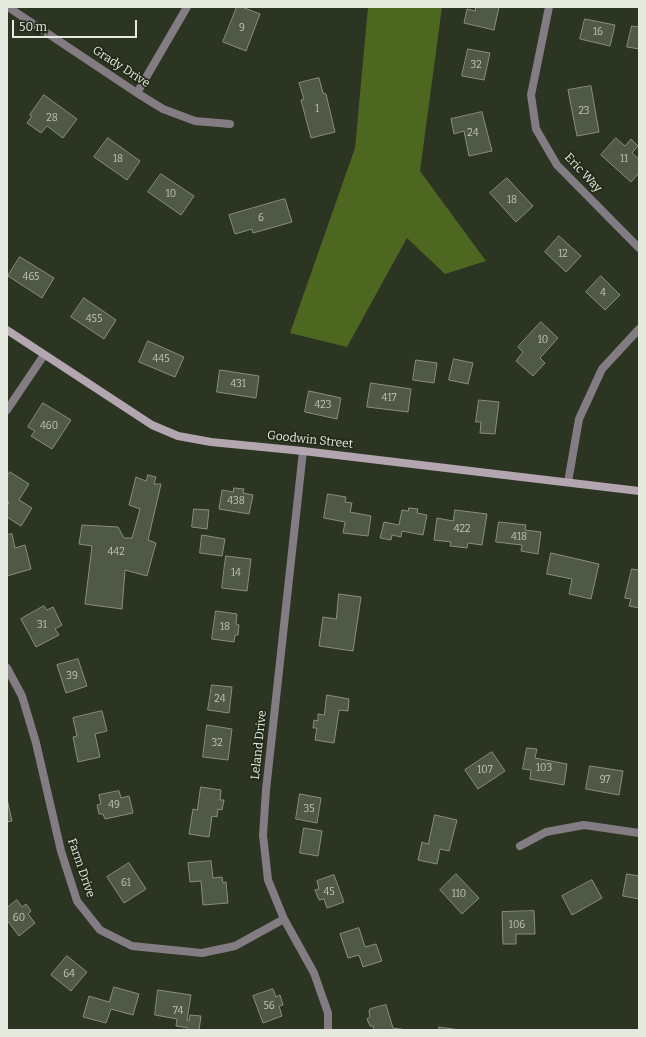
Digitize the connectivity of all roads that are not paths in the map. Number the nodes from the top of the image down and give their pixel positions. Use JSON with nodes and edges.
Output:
{"nodes":[{"id":1,"x":8,"y":7,"type":"edge"},
{"id":2,"x":187,"y":7,"type":"edge"},
{"id":3,"x":549,"y":7,"type":"edge"},
{"id":4,"x":136,"y":93,"type":"junction"},
{"id":5,"x":230,"y":124,"type":"dead end"},
{"id":6,"x":639,"y":248,"type":"edge"},
{"id":7,"x":639,"y":329,"type":"edge"},
{"id":8,"x":7,"y":330,"type":"edge"},
{"id":9,"x":44,"y":355,"type":"junction"},
{"id":10,"x":7,"y":410,"type":"edge"},
{"id":11,"x":303,"y":451,"type":"junction"},
{"id":12,"x":568,"y":482,"type":"junction"},
{"id":13,"x":639,"y":491,"type":"edge"},
{"id":14,"x":7,"y":668,"type":"edge"},
{"id":15,"x":639,"y":833,"type":"edge"},
{"id":16,"x":520,"y":846,"type":"dead end"},
{"id":17,"x":284,"y":919,"type":"junction"},
{"id":18,"x":328,"y":1030,"type":"edge"}],
"edges":[{"from":1,"to":4,"type":"street","name":"Grady Drive"},
{"from":2,"to":4,"type":"street"},
{"from":3,"to":6,"type":"street","name":"Eric Way"},
{"from":4,"to":5,"type":"street","name":"Grady Drive"},
{"from":7,"to":12,"type":"street"},
{"from":8,"to":9,"type":"street","name":"Goodwin Street"},
{"from":9,"to":10,"type":"street"},
{"from":9,"to":11,"type":"street","name":"Goodwin Street"},
{"from":11,"to":12,"type":"street","name":"Goodwin Street"},
{"from":11,"to":17,"type":"street","name":"Leland Drive"},
{"from":12,"to":13,"type":"street","name":"Goodwin Street"},
{"from":14,"to":17,"type":"street","name":"Farm Drive"},
{"from":15,"to":16,"type":"street"},
{"from":17,"to":18,"type":"street","name":"Leland Drive"}]}
